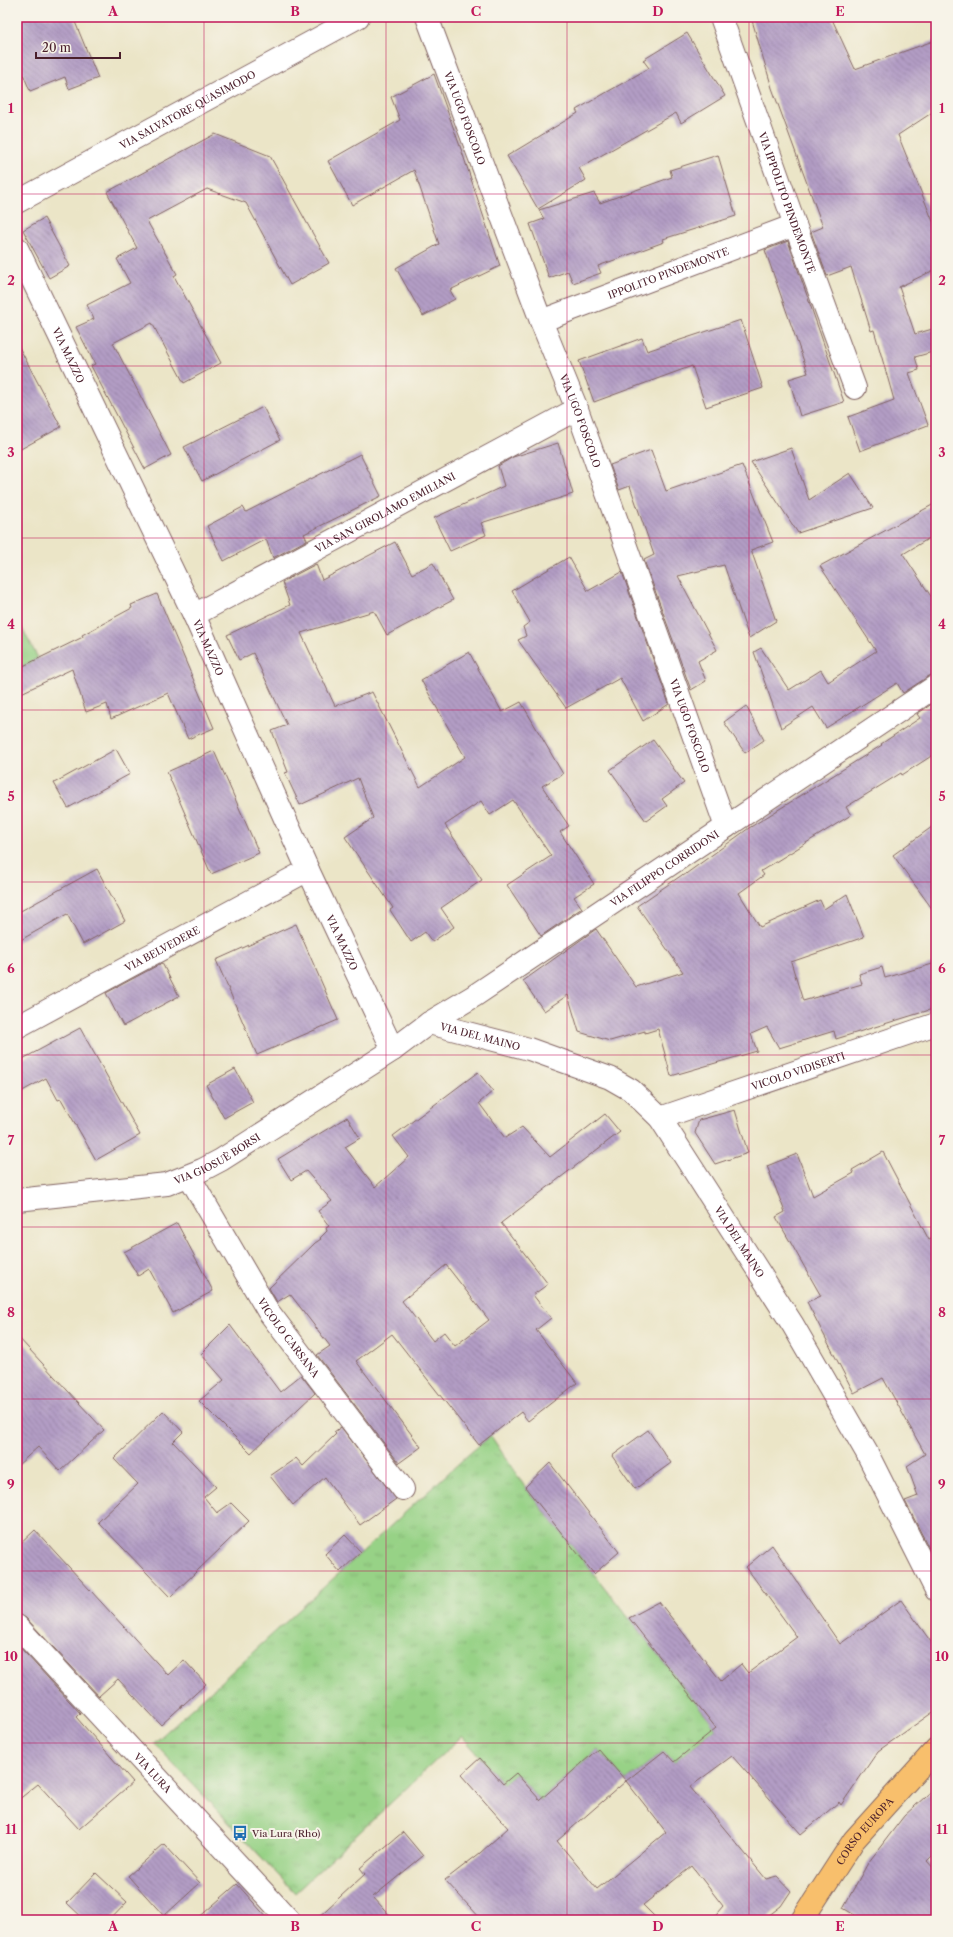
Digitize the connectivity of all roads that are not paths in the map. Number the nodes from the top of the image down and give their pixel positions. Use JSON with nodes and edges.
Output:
{"nodes":[{"id":1,"x":358,"y":17,"type":"edge"},
{"id":2,"x":427,"y":17,"type":"edge"},
{"id":3,"x":721,"y":17,"type":"edge"},
{"id":4,"x":17,"y":202,"type":"edge"},
{"id":5,"x":795,"y":225,"type":"junction"},
{"id":6,"x":17,"y":248,"type":"edge"},
{"id":7,"x":541,"y":321,"type":"junction"},
{"id":8,"x":855,"y":388,"type":"dead end"},
{"id":9,"x":577,"y":408,"type":"junction"},
{"id":10,"x":194,"y":615,"type":"junction"},
{"id":11,"x":936,"y":686,"type":"edge"},
{"id":12,"x":726,"y":827,"type":"junction"},
{"id":13,"x":308,"y":870,"type":"junction"},
{"id":14,"x":429,"y":1023,"type":"junction"},
{"id":15,"x":936,"y":1024,"type":"edge"},
{"id":16,"x":17,"y":1028,"type":"edge"},
{"id":17,"x":393,"y":1050,"type":"junction"},
{"id":18,"x":660,"y":1118,"type":"junction"},
{"id":19,"x":189,"y":1176,"type":"junction"},
{"id":20,"x":17,"y":1200,"type":"edge"},
{"id":21,"x":403,"y":1489,"type":"dead end"},
{"id":22,"x":936,"y":1590,"type":"edge"},
{"id":23,"x":17,"y":1626,"type":"edge"},
{"id":24,"x":936,"y":1749,"type":"edge"},
{"id":25,"x":289,"y":1920,"type":"edge"},
{"id":26,"x":802,"y":1920,"type":"edge"}],
"edges":[{"from":1,"to":4,"type":"street","name":"VIA SALVATORE QUASIMODO"},
{"from":2,"to":7,"type":"street","name":"VIA UGO FOSCOLO"},
{"from":3,"to":5,"type":"street","name":"VIA IPPOLITO PINDEMONTE"},
{"from":5,"to":7,"type":"street","name":"IPPOLITO PINDEMONTE"},
{"from":5,"to":8,"type":"street","name":"VIA IPPOLITO PINDEMONTE"},
{"from":6,"to":10,"type":"street","name":"VIA MAZZO"},
{"from":7,"to":9,"type":"street","name":"VIA UGO FOSCOLO"},
{"from":9,"to":10,"type":"street","name":"VIA SAN GIROLAMO EMILIANI"},
{"from":9,"to":12,"type":"street","name":"VIA UGO FOSCOLO"},
{"from":10,"to":13,"type":"street","name":"VIA MAZZO"},
{"from":11,"to":12,"type":"street","name":"VIA FILIPPO CORRIDONI"},
{"from":12,"to":14,"type":"street","name":"VIA FILIPPO CORRIDONI"},
{"from":13,"to":16,"type":"street","name":"VIA BELVEDERE"},
{"from":13,"to":17,"type":"street","name":"VIA MAZZO"},
{"from":14,"to":17,"type":"street","name":"VIA FILIPPO CORRIDONI"},
{"from":14,"to":18,"type":"street","name":"VIA DEL MAINO"},
{"from":15,"to":18,"type":"street","name":"VICOLO VIDISERTI"},
{"from":17,"to":19,"type":"street","name":"VIA GIOSUÈ BORSI"},
{"from":18,"to":22,"type":"street","name":"VIA DEL MAINO"},
{"from":19,"to":20,"type":"street","name":"VIA GIOSUÈ BORSI"},
{"from":19,"to":21,"type":"street","name":"VICOLO CARSANA"},
{"from":23,"to":25,"type":"street","name":"VIA LURA"},
{"from":24,"to":26,"type":"main road","name":"CORSO EUROPA"}]}
